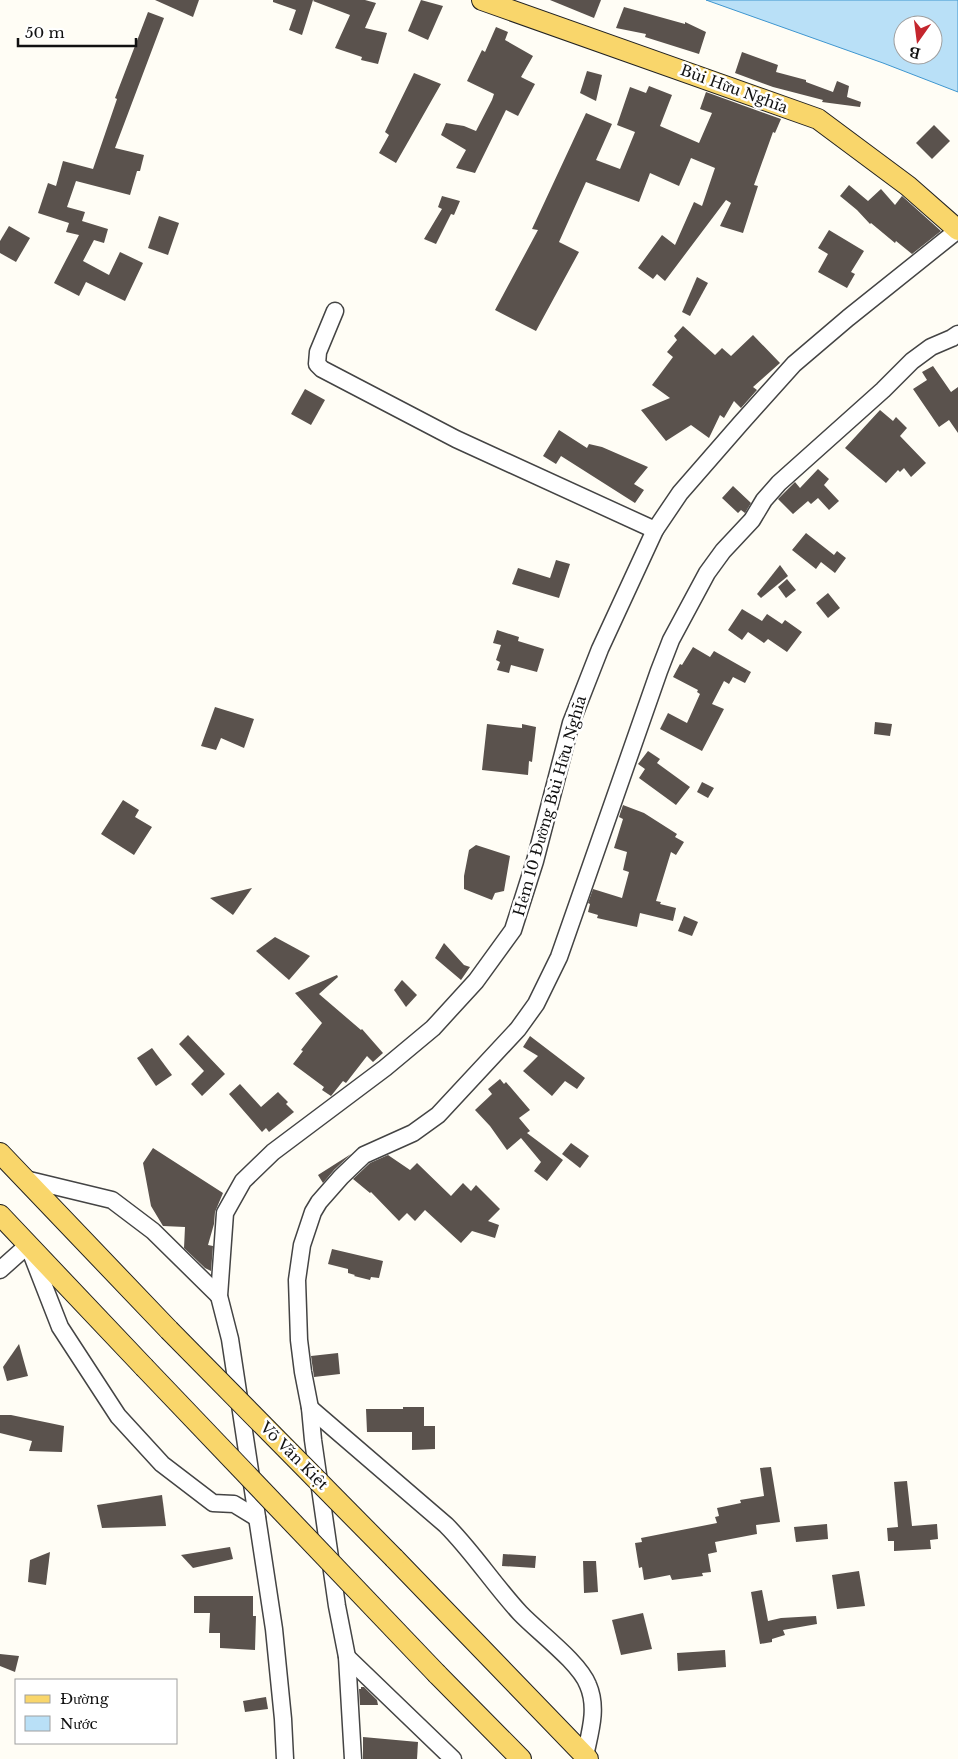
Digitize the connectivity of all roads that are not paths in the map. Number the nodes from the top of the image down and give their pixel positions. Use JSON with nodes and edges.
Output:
{"nodes":[{"id":1,"x":482,"y":0,"type":"edge"},
{"id":2,"x":958,"y":230,"type":"edge"},
{"id":3,"x":336,"y":311,"type":"dead end"},
{"id":4,"x":958,"y":334,"type":"edge"},
{"id":5,"x":655,"y":530,"type":"junction"},
{"id":6,"x":0,"y":1153,"type":"edge"},
{"id":7,"x":25,"y":1180,"type":"junction"},
{"id":8,"x":0,"y":1215,"type":"edge"},
{"id":9,"x":28,"y":1245,"type":"junction"},
{"id":10,"x":0,"y":1270,"type":"edge"},
{"id":11,"x":219,"y":1296,"type":"junction"},
{"id":12,"x":310,"y":1408,"type":"junction"},
{"id":13,"x":257,"y":1518,"type":"junction"},
{"id":14,"x":347,"y":1657,"type":"junction"},
{"id":15,"x":587,"y":1758,"type":"edge"},
{"id":16,"x":285,"y":1759,"type":"edge"},
{"id":17,"x":353,"y":1759,"type":"edge"},
{"id":18,"x":454,"y":1759,"type":"edge"},
{"id":19,"x":521,"y":1759,"type":"edge"}],
"edges":[{"from":1,"to":2,"type":"main road","name":"Bùi Hữu Nghĩa"},
{"from":2,"to":5,"type":"street","name":"Hẻm 10 Đường Bùi Hữu Nghĩa"},
{"from":3,"to":5,"type":"street"},
{"from":4,"to":12,"type":"street"},
{"from":5,"to":11,"type":"street","name":"Hẻm 10 Đường Bùi Hữu Nghĩa"},
{"from":6,"to":7,"type":"main road","name":"Võ Văn Kiệt"},
{"from":7,"to":11,"type":"street"},
{"from":7,"to":15,"type":"main road","name":"Võ Văn Kiệt","bridge":true},
{"from":8,"to":9,"type":"main road"},
{"from":9,"to":10,"type":"street"},
{"from":9,"to":13,"type":"street"},
{"from":9,"to":19,"type":"main road","bridge":true},
{"from":11,"to":13,"type":"street","name":"Hẻm 10 Đường Bùi Hữu Nghĩa"},
{"from":12,"to":14,"type":"street"},
{"from":12,"to":15,"type":"street"},
{"from":13,"to":16,"type":"street","name":"Hẻm 10 Đường Bùi Hữu Nghĩa"},
{"from":14,"to":17,"type":"street"},
{"from":14,"to":18,"type":"street"}]}
